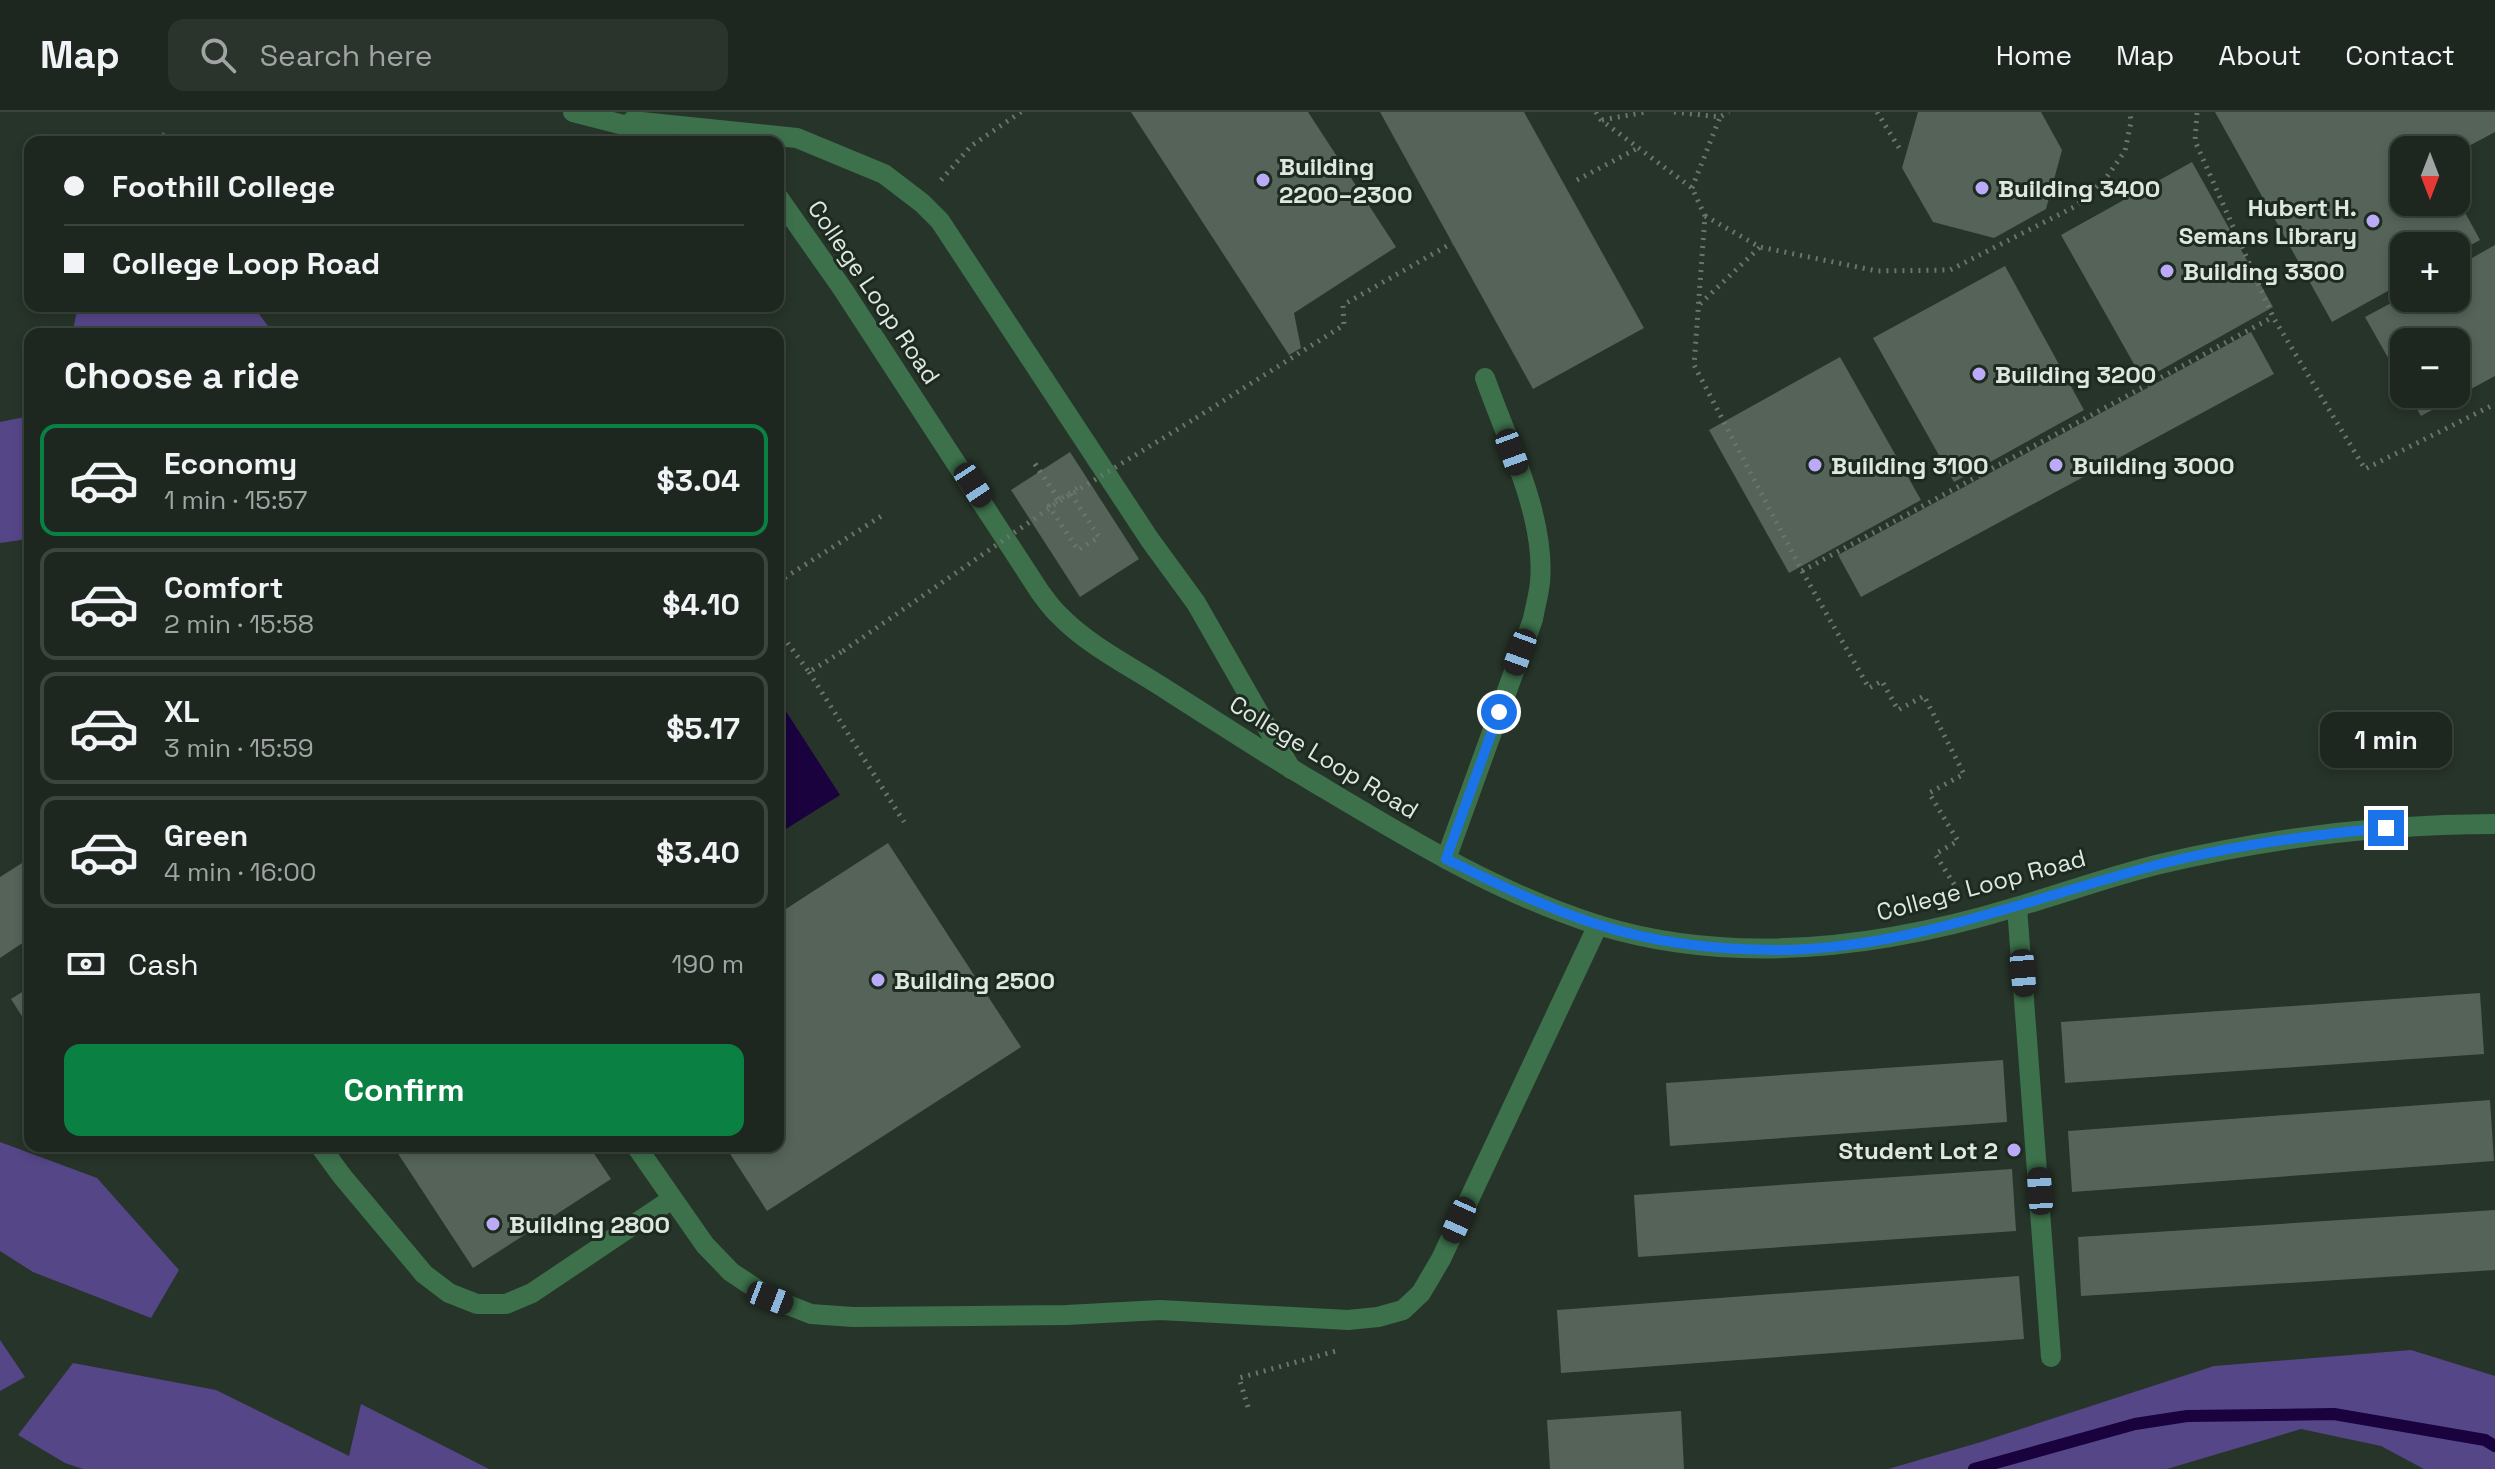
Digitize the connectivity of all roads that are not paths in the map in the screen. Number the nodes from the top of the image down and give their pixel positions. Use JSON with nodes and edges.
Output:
{"nodes":[{"id":1,"x":582,"y":114,"type":"edge"},
{"id":2,"x":667,"y":136,"type":"edge"},
{"id":3,"x":779,"y":136,"type":"edge"},
{"id":4,"x":784,"y":137,"type":"edge"},
{"id":5,"x":784,"y":206,"type":"edge"},
{"id":6,"x":1485,"y":378,"type":"dead end"},
{"id":7,"x":1291,"y":769,"type":"junction"},
{"id":8,"x":2495,"y":824,"type":"edge"},
{"id":9,"x":1446,"y":859,"type":"junction"},
{"id":10,"x":2017,"y":907,"type":"junction"},
{"id":11,"x":1598,"y":925,"type":"junction"},
{"id":12,"x":325,"y":1152,"type":"edge"},
{"id":13,"x":640,"y":1152,"type":"edge"},
{"id":14,"x":672,"y":1199,"type":"junction"},
{"id":15,"x":2051,"y":1357,"type":"dead end"}],
"edges":[{"from":1,"to":2,"type":"street"},
{"from":1,"to":3,"type":"street"},
{"from":4,"to":7,"type":"street"},
{"from":5,"to":7,"type":"street","name":"College Loop Road"},
{"from":6,"to":9,"type":"street"},
{"from":7,"to":9,"type":"street","name":"College Loop Road"},
{"from":8,"to":10,"type":"street","name":"College Loop Road"},
{"from":9,"to":11,"type":"street","name":"College Loop Road"},
{"from":10,"to":11,"type":"street","name":"College Loop Road"},
{"from":10,"to":15,"type":"street"},
{"from":11,"to":14,"type":"street"},
{"from":12,"to":14,"type":"street"},
{"from":13,"to":14,"type":"street"}]}
